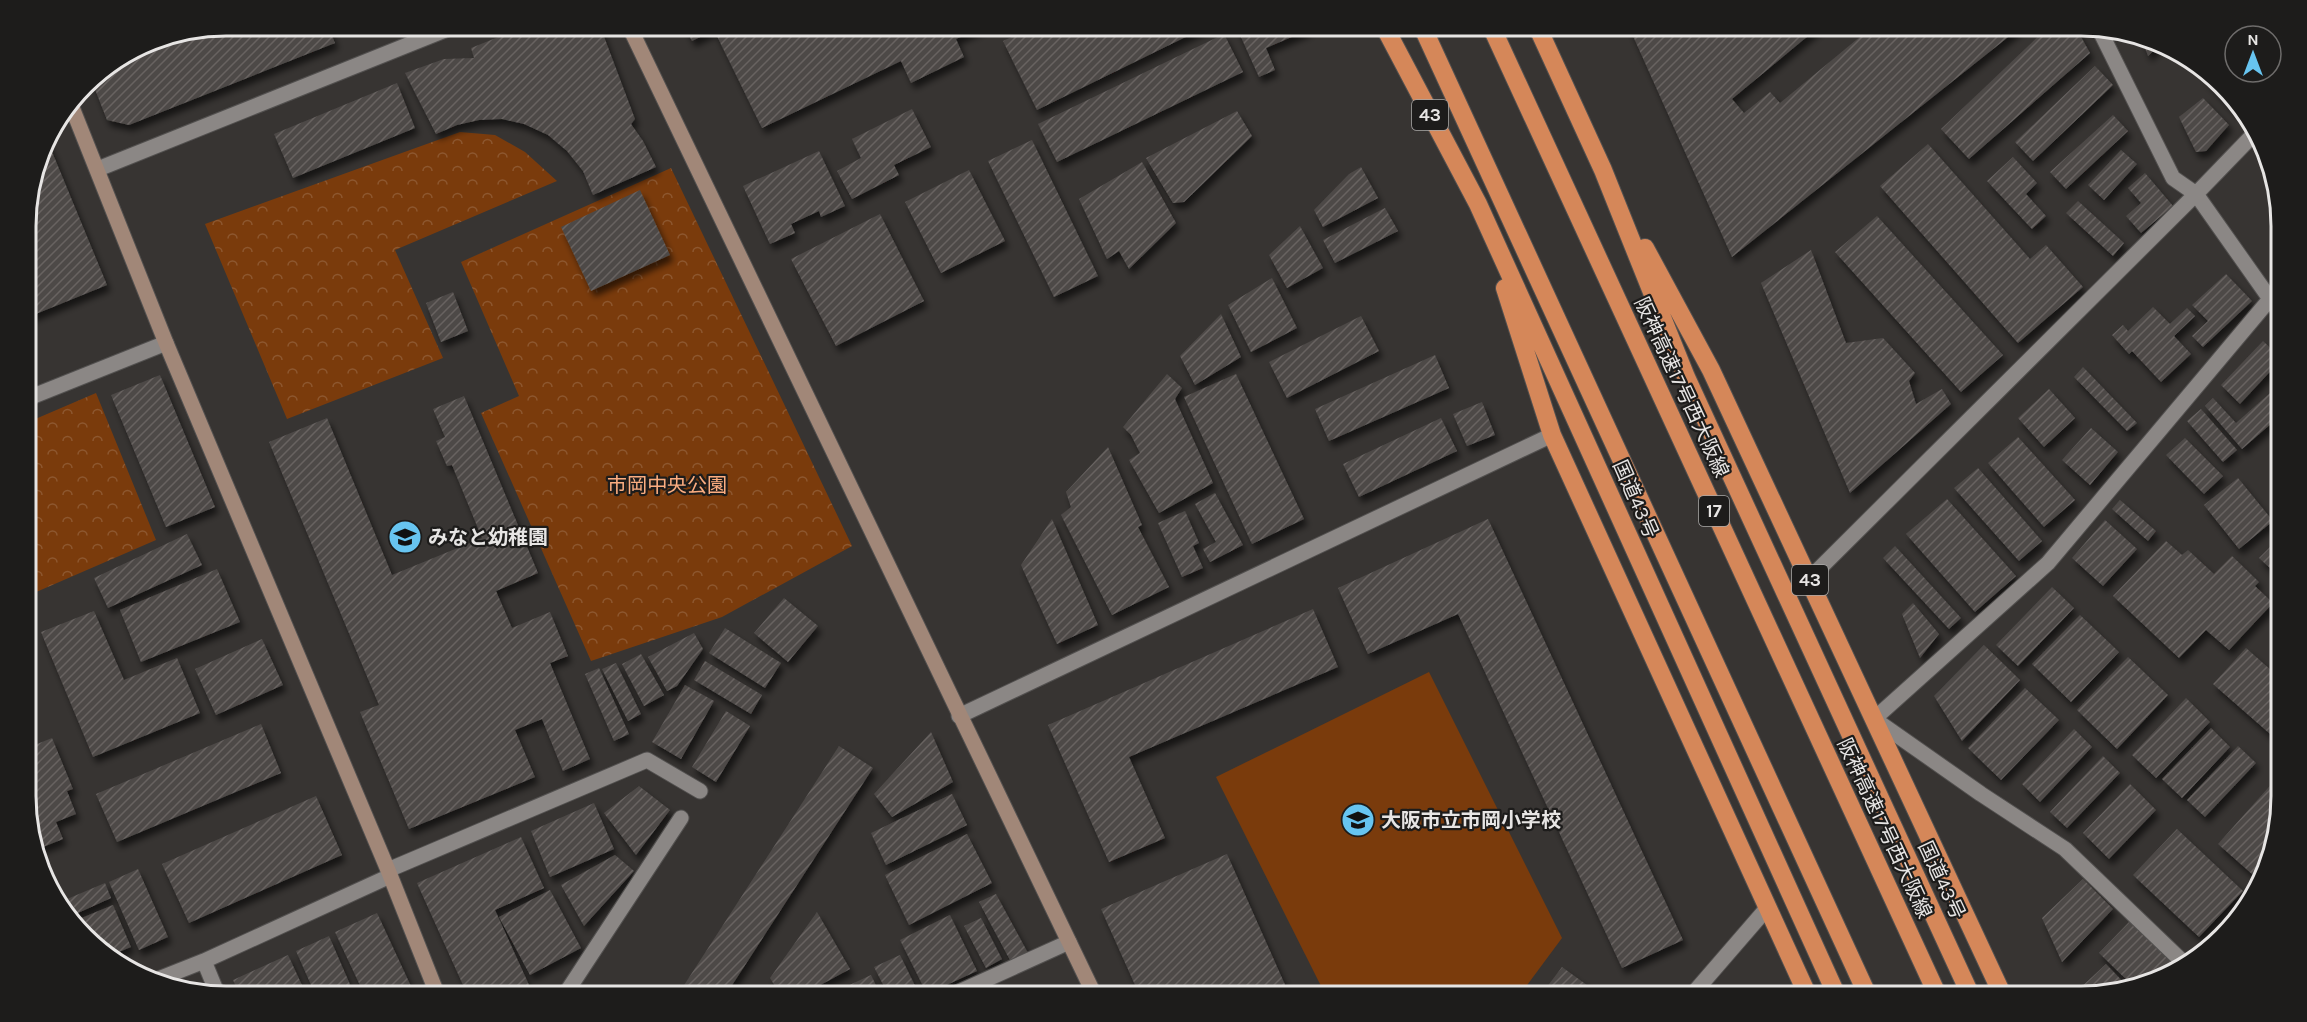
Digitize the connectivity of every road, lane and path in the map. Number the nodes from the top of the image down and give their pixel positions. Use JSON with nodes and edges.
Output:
{"nodes":[{"id":1,"x":429,"y":36,"type":"edge"},
{"id":2,"x":634,"y":36,"type":"edge"},
{"id":3,"x":1388,"y":36,"type":"edge"},
{"id":4,"x":1427,"y":36,"type":"edge"},
{"id":5,"x":1496,"y":36,"type":"edge"},
{"id":6,"x":1542,"y":36,"type":"edge"},
{"id":7,"x":2102,"y":38,"type":"edge"},
{"id":8,"x":74,"y":112,"type":"edge"},
{"id":9,"x":2250,"y":138,"type":"edge"},
{"id":10,"x":98,"y":169,"type":"junction"},
{"id":11,"x":1603,"y":170,"type":"junction"},
{"id":12,"x":2196,"y":194,"type":"junction"},
{"id":13,"x":1478,"y":204,"type":"junction"},
{"id":14,"x":2270,"y":299,"type":"joint"},
{"id":15,"x":166,"y":343,"type":"junction"},
{"id":16,"x":36,"y":395,"type":"edge"},
{"id":17,"x":1552,"y":435,"type":"junction"},
{"id":18,"x":1809,"y":579,"type":"junction"},
{"id":19,"x":959,"y":716,"type":"junction"},
{"id":20,"x":1874,"y":719,"type":"junction"},
{"id":21,"x":700,"y":791,"type":"dead end"},
{"id":22,"x":681,"y":818,"type":"dead end"},
{"id":23,"x":389,"y":873,"type":"junction"},
{"id":24,"x":1768,"y":907,"type":"junction"},
{"id":25,"x":1069,"y":942,"type":"junction"},
{"id":26,"x":2179,"y":958,"type":"edge"},
{"id":27,"x":204,"y":961,"type":"junction"},
{"id":28,"x":166,"y":976,"type":"edge"},
{"id":29,"x":214,"y":986,"type":"edge"},
{"id":30,"x":434,"y":986,"type":"edge"},
{"id":31,"x":571,"y":986,"type":"edge"},
{"id":32,"x":972,"y":986,"type":"edge"},
{"id":33,"x":1090,"y":986,"type":"edge"},
{"id":34,"x":1700,"y":986,"type":"edge"},
{"id":35,"x":1804,"y":986,"type":"edge"},
{"id":36,"x":1832,"y":986,"type":"edge"},
{"id":37,"x":1863,"y":986,"type":"edge"},
{"id":38,"x":1933,"y":986,"type":"edge"},
{"id":39,"x":1966,"y":986,"type":"edge"},
{"id":40,"x":1998,"y":986,"type":"edge"}],
"edges":[{"from":1,"to":10,"type":"street"},
{"from":2,"to":19,"type":"street"},
{"from":3,"to":13,"type":"highway","name":"国道43号","number":"43"},
{"from":4,"to":37,"type":"highway"},
{"from":5,"to":38,"type":"highway","name":"阪神高速17号西大阪線","number":"17"},
{"from":6,"to":11,"type":"highway","name":"国道43号","number":"43"},
{"from":7,"to":12,"type":"street"},
{"from":8,"to":10,"type":"street"},
{"from":9,"to":12,"type":"street"},
{"from":10,"to":15,"type":"street"},
{"from":11,"to":18,"type":"highway","number":"43"},
{"from":11,"to":39,"type":"highway","name":"国道43号","number":"43"},
{"from":12,"to":14,"type":"street"},
{"from":12,"to":18,"type":"street"},
{"from":13,"to":17,"type":"highway","number":"43"},
{"from":13,"to":36,"type":"highway","name":"国道43号","number":"43"},
{"from":14,"to":20,"type":"street"},
{"from":15,"to":16,"type":"street"},
{"from":15,"to":23,"type":"street"},
{"from":17,"to":19,"type":"street"},
{"from":17,"to":24,"type":"highway","number":"43"},
{"from":18,"to":20,"type":"highway","number":"43"},
{"from":19,"to":25,"type":"street"},
{"from":20,"to":26,"type":"street"},
{"from":20,"to":40,"type":"highway","number":"43"},
{"from":21,"to":23,"type":"street"},
{"from":22,"to":31,"type":"street"},
{"from":23,"to":27,"type":"street"},
{"from":23,"to":30,"type":"street"},
{"from":24,"to":34,"type":"street"},
{"from":24,"to":35,"type":"highway","number":"43"},
{"from":25,"to":32,"type":"street"},
{"from":25,"to":33,"type":"street"},
{"from":27,"to":28,"type":"street"},
{"from":27,"to":29,"type":"street"}]}
